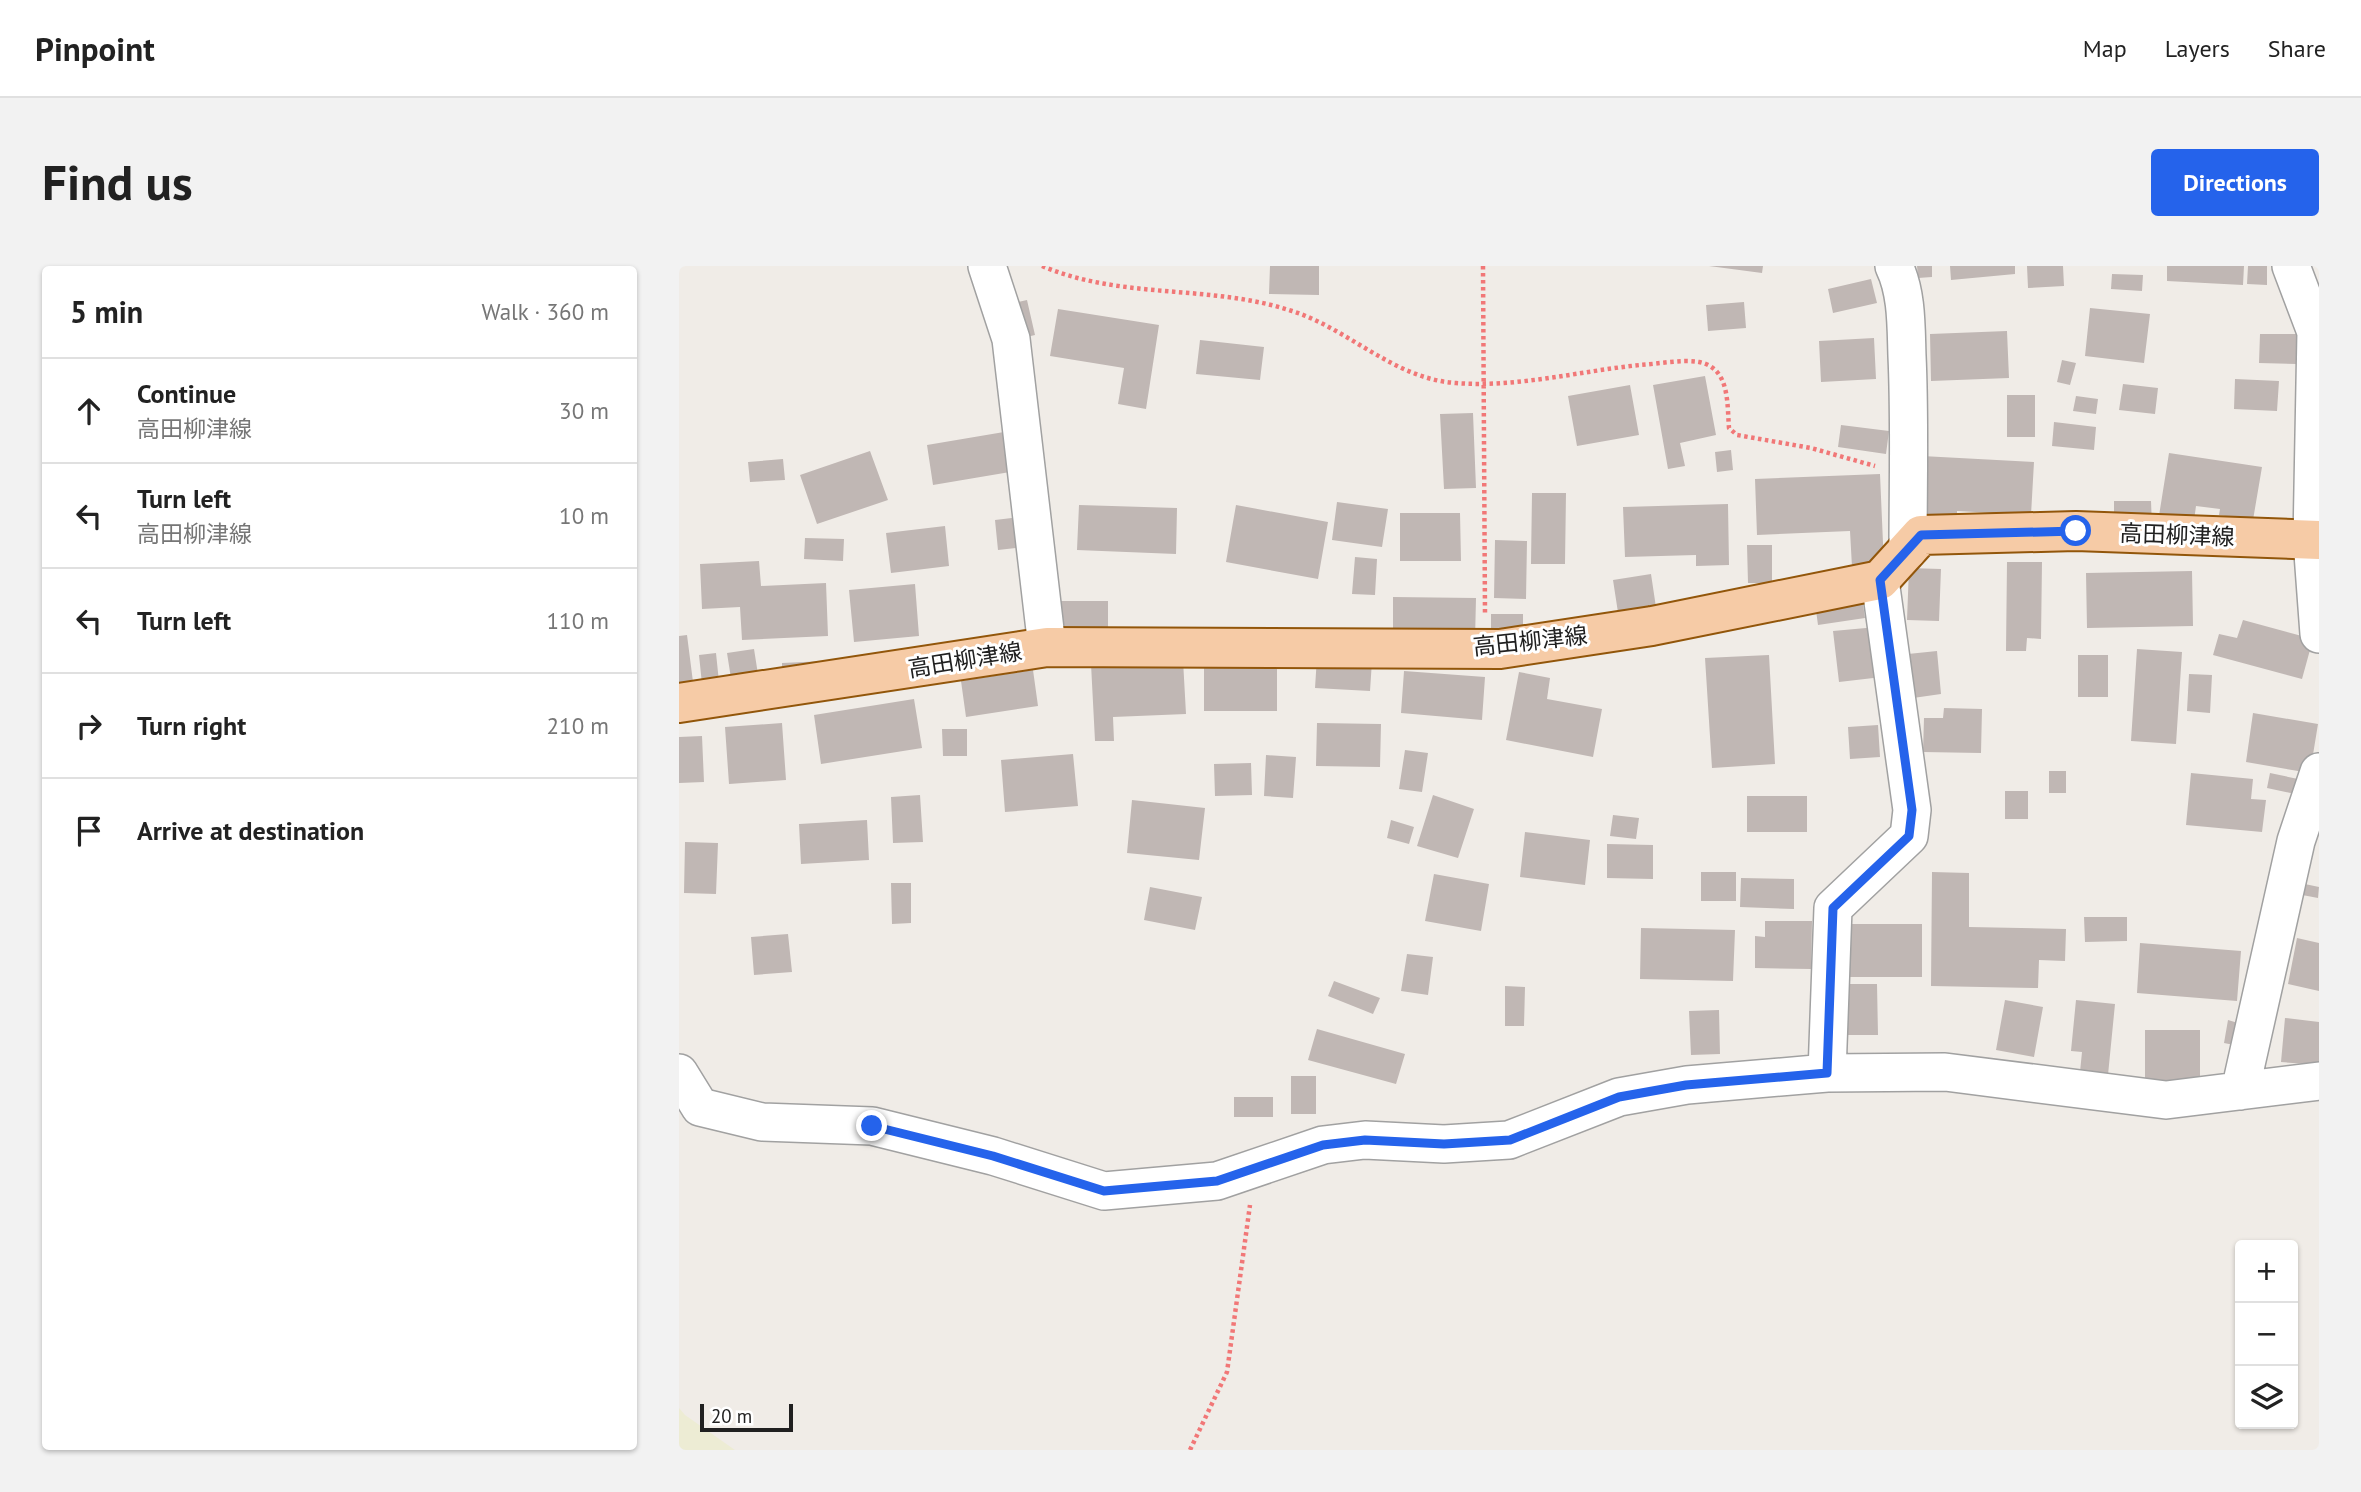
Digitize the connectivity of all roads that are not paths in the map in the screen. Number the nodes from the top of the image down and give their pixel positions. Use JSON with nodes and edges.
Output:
{"nodes":[{"id":1,"x":987,"y":266,"type":"edge"},
{"id":2,"x":1894,"y":266,"type":"edge"},
{"id":3,"x":2291,"y":266,"type":"edge"},
{"id":4,"x":2315,"y":540,"type":"edge"},
{"id":5,"x":1908,"y":550,"type":"junction"},
{"id":6,"x":1880,"y":580,"type":"junction"},
{"id":7,"x":2319,"y":634,"type":"edge"},
{"id":8,"x":1047,"y":647,"type":"junction"},
{"id":9,"x":679,"y":703,"type":"edge"},
{"id":10,"x":2319,"y":772,"type":"edge"},
{"id":11,"x":679,"y":1073,"type":"edge"},
{"id":12,"x":1827,"y":1073,"type":"junction"},
{"id":13,"x":2319,"y":1081,"type":"edge"},
{"id":14,"x":2240,"y":1091,"type":"junction"}],
"edges":[{"from":1,"to":8,"type":"street"},
{"from":2,"to":5,"type":"street"},
{"from":3,"to":4,"type":"street"},
{"from":4,"to":5,"type":"main road","name":"高田柳津線"},
{"from":4,"to":7,"type":"street"},
{"from":5,"to":6,"type":"main road","name":"高田柳津線"},
{"from":6,"to":8,"type":"main road","name":"高田柳津線"},
{"from":6,"to":12,"type":"street"},
{"from":8,"to":9,"type":"main road","name":"高田柳津線"},
{"from":10,"to":14,"type":"street"},
{"from":11,"to":12,"type":"street"},
{"from":12,"to":14,"type":"street"},
{"from":13,"to":14,"type":"street"}]}
